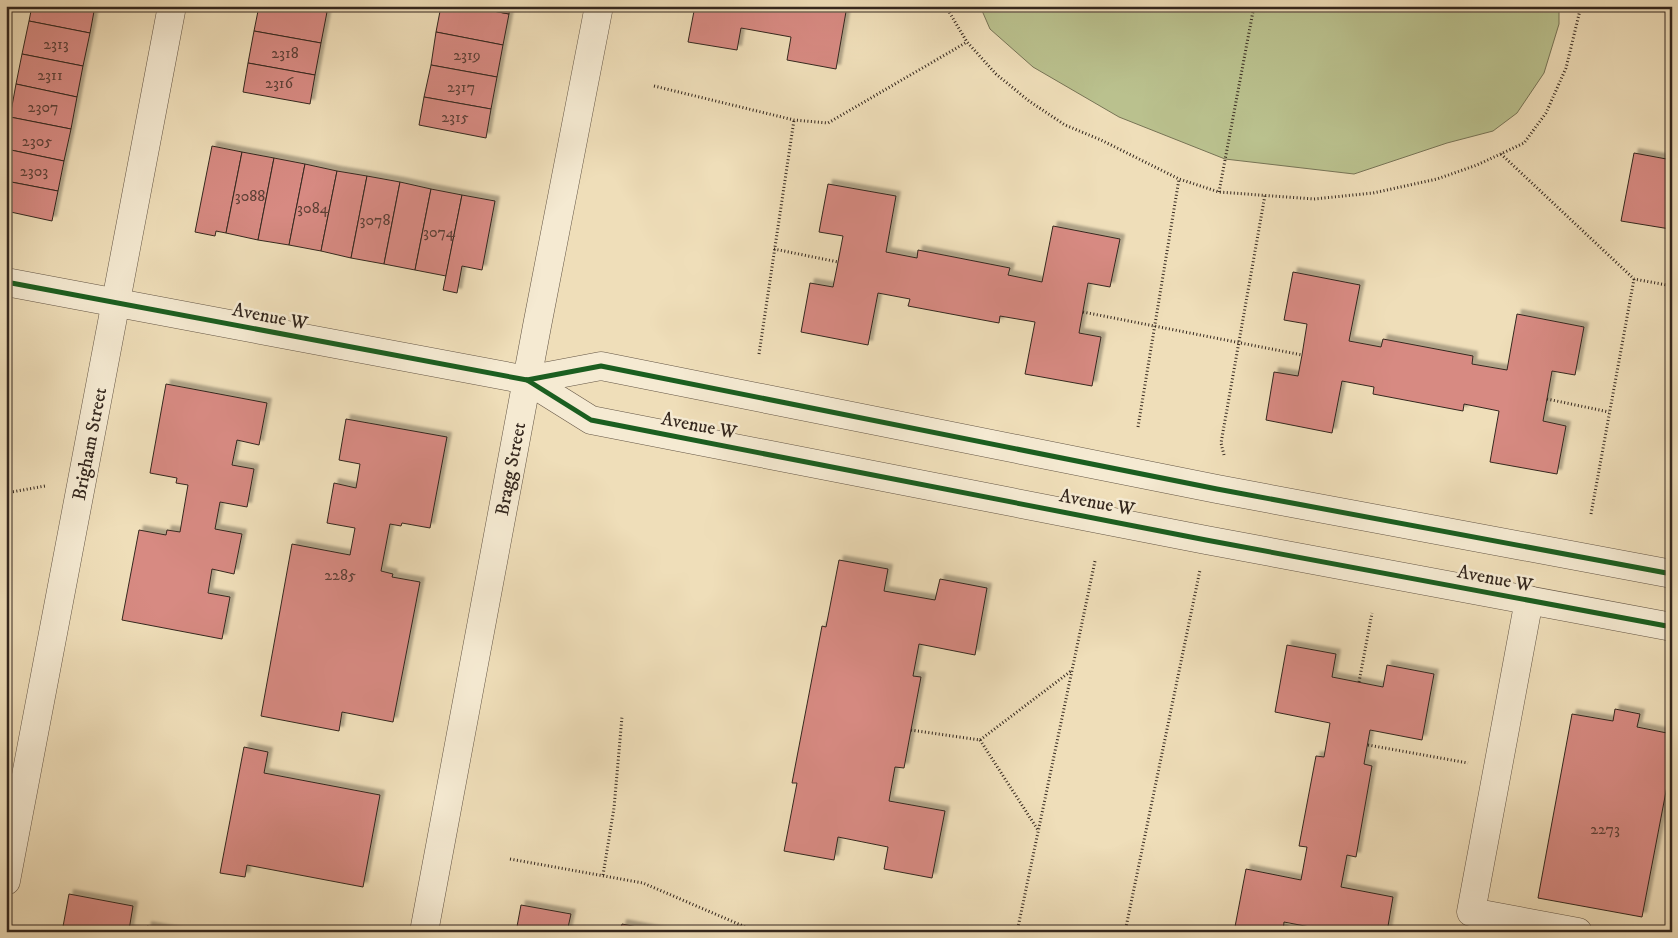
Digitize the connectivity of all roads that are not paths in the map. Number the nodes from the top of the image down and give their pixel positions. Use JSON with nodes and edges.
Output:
{"nodes":[{"id":1,"x":172,"y":6,"type":"edge"},
{"id":2,"x":599,"y":6,"type":"edge"},
{"id":3,"x":6,"y":282,"type":"edge"},
{"id":4,"x":116,"y":303,"type":"junction"},
{"id":5,"x":527,"y":380,"type":"junction"},
{"id":6,"x":1672,"y":574,"type":"edge"},
{"id":7,"x":1529,"y":600,"type":"junction"},
{"id":8,"x":1672,"y":627,"type":"edge"},
{"id":9,"x":6,"y":881,"type":"edge"},
{"id":10,"x":424,"y":932,"type":"edge"},
{"id":11,"x":1578,"y":932,"type":"edge"}],
"edges":[{"from":1,"to":4,"type":"street","name":"Brigham Street"},
{"from":2,"to":5,"type":"street","name":"Bragg Street"},
{"from":3,"to":4,"type":"street","name":"Avenue W"},
{"from":4,"to":5,"type":"street","name":"Avenue W"},
{"from":4,"to":9,"type":"street","name":"Brigham Street"},
{"from":5,"to":6,"type":"street","name":"Avenue W"},
{"from":5,"to":7,"type":"street","name":"Avenue W"},
{"from":5,"to":10,"type":"street","name":"Bragg Street"},
{"from":7,"to":8,"type":"street","name":"Avenue W"},
{"from":7,"to":11,"type":"street"}]}
